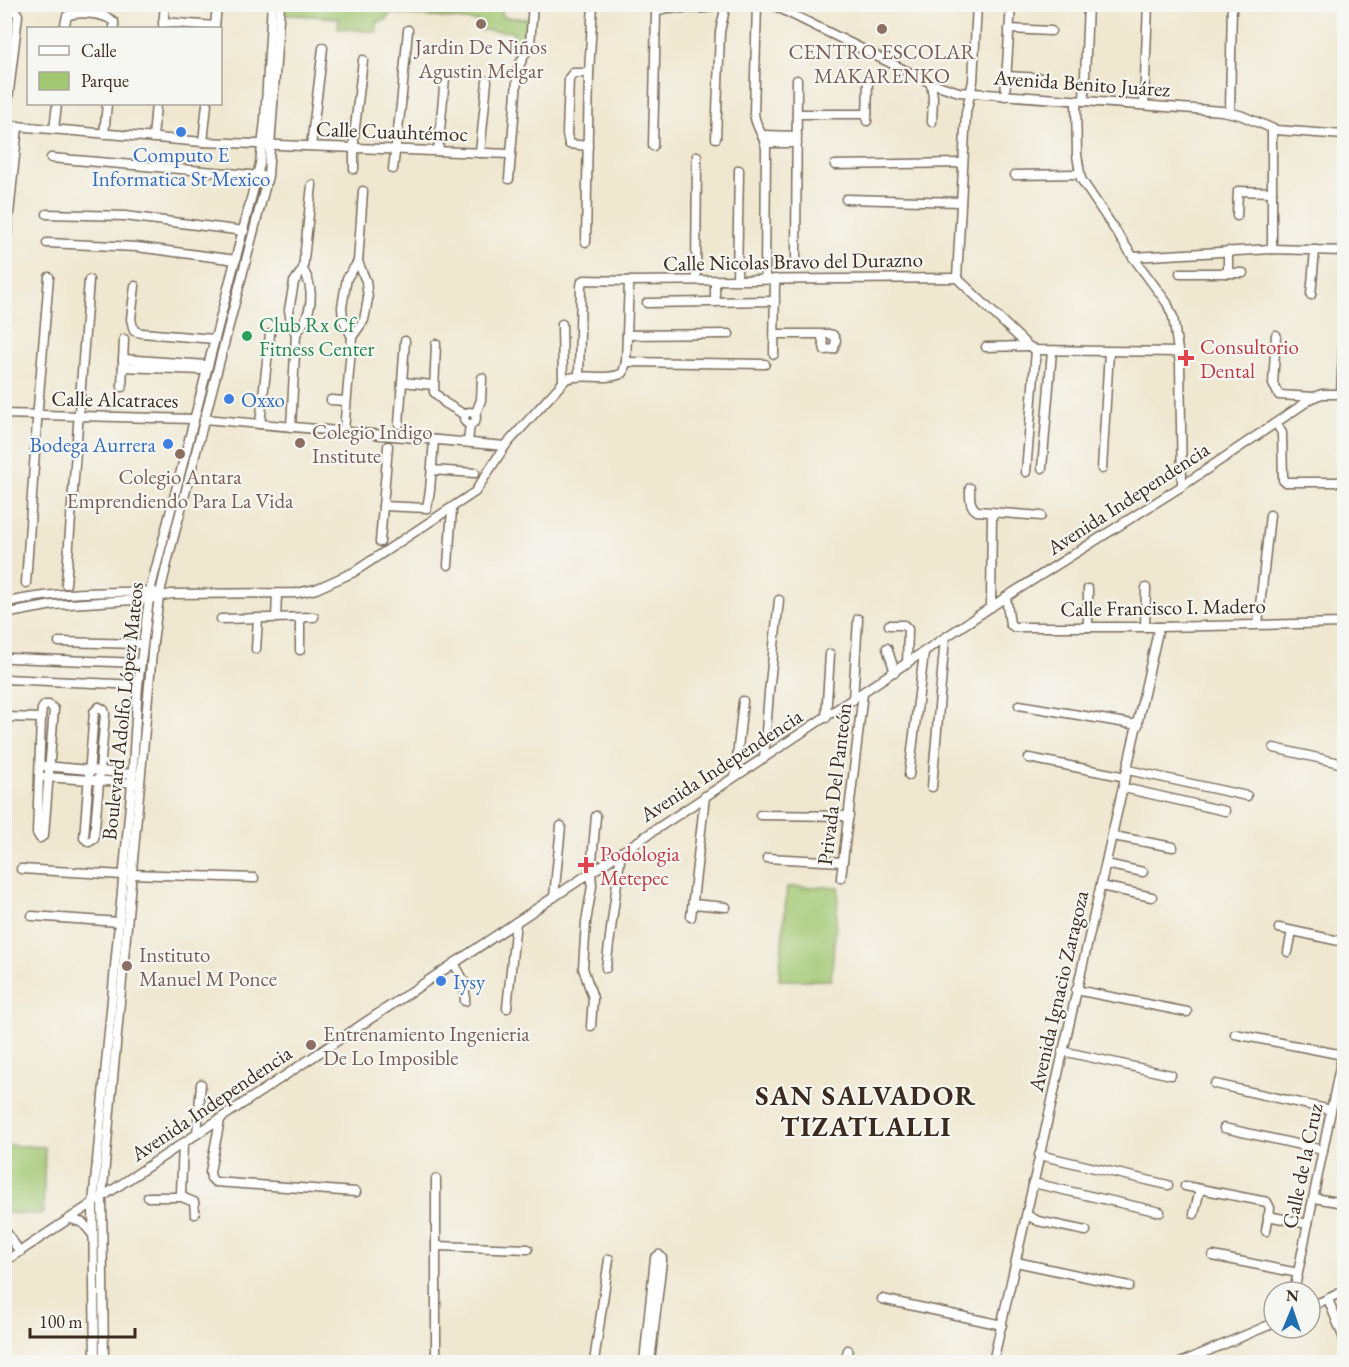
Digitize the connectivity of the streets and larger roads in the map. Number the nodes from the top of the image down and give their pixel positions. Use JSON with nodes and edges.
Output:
{"nodes":[{"id":1,"x":165,"y":4,"type":"edge"},
{"id":2,"x":217,"y":4,"type":"edge"},
{"id":3,"x":272,"y":4,"type":"edge"},
{"id":4,"x":280,"y":4,"type":"edge"},
{"id":5,"x":533,"y":4,"type":"edge"},
{"id":6,"x":593,"y":4,"type":"edge"},
{"id":7,"x":717,"y":4,"type":"edge"},
{"id":8,"x":726,"y":4,"type":"edge"},
{"id":9,"x":733,"y":4,"type":"edge"},
{"id":10,"x":759,"y":4,"type":"edge"},
{"id":11,"x":976,"y":4,"type":"edge"},
{"id":12,"x":1011,"y":4,"type":"edge"},
{"id":13,"x":1088,"y":4,"type":"edge"},
{"id":14,"x":1148,"y":4,"type":"edge"},
{"id":15,"x":1232,"y":4,"type":"edge"},
{"id":16,"x":706,"y":7,"type":"edge"},
{"id":17,"x":4,"y":8,"type":"edge"},
{"id":18,"x":723,"y":18,"type":"junction"},
{"id":19,"x":163,"y":25,"type":"edge"},
{"id":20,"x":64,"y":27,"type":"edge"},
{"id":21,"x":114,"y":27,"type":"edge"},
{"id":22,"x":215,"y":27,"type":"edge"},
{"id":23,"x":1009,"y":29,"type":"junction"},
{"id":24,"x":408,"y":30,"type":"dead end"},
{"id":25,"x":1051,"y":31,"type":"dead end"},
{"id":26,"x":323,"y":48,"type":"dead end"},
{"id":27,"x":363,"y":60,"type":"dead end"},
{"id":28,"x":589,"y":73,"type":"junction"},
{"id":29,"x":1006,"y":76,"type":"junction"},
{"id":30,"x":445,"y":78,"type":"dead end"},
{"id":31,"x":1044,"y":78,"type":"dead end"},
{"id":32,"x":797,"y":80,"type":"dead end"},
{"id":33,"x":868,"y":80,"type":"dead end"},
{"id":34,"x":487,"y":81,"type":"dead end"},
{"id":35,"x":931,"y":83,"type":"junction"},
{"id":36,"x":969,"y":94,"type":"junction"},
{"id":37,"x":1005,"y":96,"type":"junction"},
{"id":38,"x":1080,"y":101,"type":"junction"},
{"id":39,"x":1144,"y":104,"type":"junction"},
{"id":40,"x":57,"y":105,"type":"edge"},
{"id":41,"x":107,"y":105,"type":"edge"},
{"id":42,"x":156,"y":105,"type":"edge"},
{"id":43,"x":207,"y":105,"type":"edge"},
{"id":44,"x":1230,"y":112,"type":"junction"},
{"id":45,"x":797,"y":114,"type":"junction"},
{"id":46,"x":932,"y":122,"type":"dead end"},
{"id":47,"x":5,"y":125,"type":"edge"},
{"id":48,"x":18,"y":126,"type":"junction"},
{"id":49,"x":54,"y":129,"type":"junction"},
{"id":50,"x":1272,"y":129,"type":"junction"},
{"id":51,"x":104,"y":134,"type":"junction"},
{"id":52,"x":1344,"y":135,"type":"edge"},
{"id":53,"x":153,"y":138,"type":"junction"},
{"id":54,"x":716,"y":138,"type":"dead end"},
{"id":55,"x":764,"y":139,"type":"junction"},
{"id":56,"x":797,"y":139,"type":"junction"},
{"id":57,"x":203,"y":142,"type":"junction"},
{"id":58,"x":267,"y":145,"type":"junction"},
{"id":59,"x":311,"y":146,"type":"junction"},
{"id":60,"x":588,"y":146,"type":"junction"},
{"id":61,"x":653,"y":146,"type":"dead end"},
{"id":62,"x":354,"y":147,"type":"junction"},
{"id":63,"x":395,"y":149,"type":"junction"},
{"id":64,"x":438,"y":151,"type":"junction"},
{"id":65,"x":480,"y":153,"type":"junction"},
{"id":66,"x":510,"y":154,"type":"junction"},
{"id":67,"x":697,"y":156,"type":"dead end"},
{"id":68,"x":51,"y":158,"type":"dead end"},
{"id":69,"x":963,"y":163,"type":"junction"},
{"id":70,"x":835,"y":165,"type":"dead end"},
{"id":71,"x":354,"y":169,"type":"dead end"},
{"id":72,"x":393,"y":169,"type":"dead end"},
{"id":73,"x":739,"y":170,"type":"dead end"},
{"id":74,"x":1079,"y":174,"type":"junction"},
{"id":75,"x":258,"y":175,"type":"junction"},
{"id":76,"x":1015,"y":175,"type":"dead end"},
{"id":77,"x":268,"y":176,"type":"junction"},
{"id":78,"x":509,"y":179,"type":"dead end"},
{"id":79,"x":312,"y":185,"type":"dead end"},
{"id":80,"x":363,"y":191,"type":"dead end"},
{"id":81,"x":1272,"y":192,"type":"junction"},
{"id":82,"x":846,"y":199,"type":"dead end"},
{"id":83,"x":961,"y":202,"type":"junction"},
{"id":84,"x":47,"y":214,"type":"dead end"},
{"id":85,"x":1237,"y":216,"type":"dead end"},
{"id":86,"x":244,"y":231,"type":"junction"},
{"id":87,"x":586,"y":242,"type":"dead end"},
{"id":88,"x":47,"y":243,"type":"dead end"},
{"id":89,"x":1272,"y":249,"type":"junction"},
{"id":90,"x":1315,"y":250,"type":"junction"},
{"id":91,"x":1228,"y":251,"type":"junction"},
{"id":92,"x":1344,"y":251,"type":"edge"},
{"id":93,"x":1133,"y":257,"type":"junction"},
{"id":94,"x":236,"y":260,"type":"junction"},
{"id":95,"x":358,"y":262,"type":"junction"},
{"id":96,"x":4,"y":263,"type":"edge"},
{"id":97,"x":796,"y":265,"type":"dead end"},
{"id":98,"x":303,"y":269,"type":"junction"},
{"id":99,"x":1180,"y":273,"type":"dead end"},
{"id":100,"x":1228,"y":273,"type":"junction"},
{"id":101,"x":1243,"y":273,"type":"dead end"},
{"id":102,"x":49,"y":277,"type":"dead end"},
{"id":103,"x":957,"y":278,"type":"junction"},
{"id":104,"x":696,"y":279,"type":"junction"},
{"id":105,"x":737,"y":279,"type":"junction"},
{"id":106,"x":765,"y":279,"type":"junction"},
{"id":107,"x":775,"y":279,"type":"junction"},
{"id":108,"x":89,"y":280,"type":"dead end"},
{"id":109,"x":715,"y":280,"type":"junction"},
{"id":110,"x":629,"y":281,"type":"junction"},
{"id":111,"x":135,"y":286,"type":"dead end"},
{"id":112,"x":1311,"y":295,"type":"dead end"},
{"id":113,"x":775,"y":301,"type":"junction"},
{"id":114,"x":715,"y":302,"type":"junction"},
{"id":115,"x":647,"y":303,"type":"dead end"},
{"id":116,"x":561,"y":324,"type":"dead end"},
{"id":117,"x":1344,"y":331,"type":"edge"},
{"id":118,"x":270,"y":334,"type":"dead end"},
{"id":119,"x":296,"y":334,"type":"junction"},
{"id":120,"x":729,"y":334,"type":"dead end"},
{"id":121,"x":774,"y":334,"type":"junction"},
{"id":122,"x":821,"y":334,"type":"dead end"},
{"id":123,"x":627,"y":335,"type":"junction"},
{"id":124,"x":1276,"y":335,"type":"dead end"},
{"id":125,"x":352,"y":337,"type":"junction"},
{"id":126,"x":124,"y":339,"type":"dead end"},
{"id":127,"x":214,"y":339,"type":"junction"},
{"id":128,"x":405,"y":341,"type":"dead end"},
{"id":129,"x":436,"y":344,"type":"dead end"},
{"id":130,"x":986,"y":347,"type":"dead end"},
{"id":131,"x":1032,"y":348,"type":"junction"},
{"id":132,"x":1052,"y":351,"type":"junction"},
{"id":133,"x":1109,"y":352,"type":"junction"},
{"id":134,"x":1179,"y":352,"type":"junction"},
{"id":135,"x":774,"y":354,"type":"dead end"},
{"id":136,"x":626,"y":362,"type":"junction"},
{"id":137,"x":123,"y":363,"type":"junction"},
{"id":138,"x":765,"y":364,"type":"dead end"},
{"id":139,"x":207,"y":368,"type":"junction"},
{"id":140,"x":579,"y":376,"type":"junction"},
{"id":141,"x":482,"y":378,"type":"dead end"},
{"id":142,"x":402,"y":382,"type":"junction"},
{"id":143,"x":562,"y":382,"type":"junction"},
{"id":144,"x":433,"y":385,"type":"junction"},
{"id":145,"x":122,"y":387,"type":"dead end"},
{"id":146,"x":1343,"y":394,"type":"edge"},
{"id":147,"x":1314,"y":397,"type":"junction"},
{"id":148,"x":331,"y":400,"type":"dead end"},
{"id":149,"x":346,"y":401,"type":"junction"},
{"id":150,"x":4,"y":414,"type":"edge"},
{"id":151,"x":37,"y":415,"type":"junction"},
{"id":152,"x":465,"y":415,"type":"junction"},
{"id":153,"x":475,"y":415,"type":"junction"},
{"id":154,"x":78,"y":416,"type":"junction"},
{"id":155,"x":193,"y":419,"type":"junction"},
{"id":156,"x":204,"y":419,"type":"junction"},
{"id":157,"x":1276,"y":423,"type":"junction"},
{"id":158,"x":260,"y":424,"type":"junction"},
{"id":159,"x":399,"y":424,"type":"dead end"},
{"id":160,"x":470,"y":424,"type":"junction"},
{"id":161,"x":291,"y":427,"type":"junction"},
{"id":162,"x":344,"y":431,"type":"junction"},
{"id":163,"x":434,"y":440,"type":"junction"},
{"id":164,"x":468,"y":442,"type":"junction"},
{"id":165,"x":388,"y":446,"type":"dead end"},
{"id":166,"x":505,"y":446,"type":"junction"},
{"id":167,"x":1042,"y":468,"type":"dead end"},
{"id":168,"x":1102,"y":469,"type":"dead end"},
{"id":169,"x":432,"y":470,"type":"junction"},
{"id":170,"x":1026,"y":472,"type":"dead end"},
{"id":171,"x":476,"y":473,"type":"dead end"},
{"id":172,"x":1344,"y":482,"type":"edge"},
{"id":173,"x":1182,"y":486,"type":"junction"},
{"id":174,"x":970,"y":488,"type":"dead end"},
{"id":175,"x":383,"y":506,"type":"junction"},
{"id":176,"x":452,"y":509,"type":"junction"},
{"id":177,"x":992,"y":512,"type":"junction"},
{"id":178,"x":1270,"y":515,"type":"dead end"},
{"id":179,"x":1041,"y":516,"type":"dead end"},
{"id":180,"x":380,"y":542,"type":"dead end"},
{"id":181,"x":448,"y":565,"type":"dead end"},
{"id":182,"x":26,"y":583,"type":"dead end"},
{"id":183,"x":66,"y":584,"type":"dead end"},
{"id":184,"x":1088,"y":588,"type":"dead end"},
{"id":185,"x":1146,"y":588,"type":"dead end"},
{"id":186,"x":160,"y":594,"type":"junction"},
{"id":187,"x":277,"y":594,"type":"junction"},
{"id":188,"x":149,"y":595,"type":"junction"},
{"id":189,"x":1006,"y":597,"type":"junction"},
{"id":190,"x":25,"y":598,"type":"junction"},
{"id":191,"x":779,"y":600,"type":"dead end"},
{"id":192,"x":4,"y":603,"type":"edge"},
{"id":193,"x":991,"y":607,"type":"junction"},
{"id":194,"x":27,"y":608,"type":"junction"},
{"id":195,"x":4,"y":614,"type":"edge"},
{"id":196,"x":314,"y":617,"type":"dead end"},
{"id":197,"x":258,"y":618,"type":"junction"},
{"id":198,"x":276,"y":618,"type":"junction"},
{"id":199,"x":300,"y":618,"type":"junction"},
{"id":200,"x":220,"y":619,"type":"dead end"},
{"id":201,"x":858,"y":619,"type":"dead end"},
{"id":202,"x":1344,"y":623,"type":"edge"},
{"id":203,"x":1258,"y":624,"type":"junction"},
{"id":204,"x":889,"y":625,"type":"dead end"},
{"id":205,"x":1088,"y":627,"type":"junction"},
{"id":206,"x":1145,"y":627,"type":"junction"},
{"id":207,"x":1159,"y":627,"type":"junction"},
{"id":208,"x":945,"y":638,"type":"junction"},
{"id":209,"x":59,"y":642,"type":"dead end"},
{"id":210,"x":142,"y":644,"type":"junction"},
{"id":211,"x":887,"y":648,"type":"dead end"},
{"id":212,"x":256,"y":649,"type":"dead end"},
{"id":213,"x":300,"y":650,"type":"dead end"},
{"id":214,"x":924,"y":653,"type":"junction"},
{"id":215,"x":830,"y":654,"type":"dead end"},
{"id":216,"x":10,"y":658,"type":"dead end"},
{"id":217,"x":140,"y":663,"type":"junction"},
{"id":218,"x":907,"y":664,"type":"junction"},
{"id":219,"x":895,"y":672,"type":"junction"},
{"id":220,"x":4,"y":678,"type":"edge"},
{"id":221,"x":138,"y":685,"type":"junction"},
{"id":222,"x":863,"y":693,"type":"junction"},
{"id":223,"x":853,"y":700,"type":"junction"},
{"id":224,"x":743,"y":701,"type":"dead end"},
{"id":225,"x":1019,"y":705,"type":"dead end"},
{"id":226,"x":4,"y":717,"type":"edge"},
{"id":227,"x":41,"y":718,"type":"junction"},
{"id":228,"x":826,"y":718,"type":"junction"},
{"id":229,"x":1138,"y":725,"type":"junction"},
{"id":230,"x":1274,"y":748,"type":"dead end"},
{"id":231,"x":764,"y":758,"type":"junction"},
{"id":232,"x":1029,"y":758,"type":"dead end"},
{"id":233,"x":1344,"y":764,"type":"edge"},
{"id":234,"x":39,"y":765,"type":"junction"},
{"id":235,"x":49,"y":766,"type":"junction"},
{"id":236,"x":90,"y":769,"type":"junction"},
{"id":237,"x":1127,"y":773,"type":"junction"},
{"id":238,"x":909,"y":775,"type":"dead end"},
{"id":239,"x":39,"y":776,"type":"junction"},
{"id":240,"x":99,"y":776,"type":"junction"},
{"id":241,"x":735,"y":776,"type":"junction"},
{"id":242,"x":48,"y":777,"type":"junction"},
{"id":243,"x":89,"y":780,"type":"junction"},
{"id":244,"x":135,"y":780,"type":"junction"},
{"id":245,"x":932,"y":787,"type":"dead end"},
{"id":246,"x":1124,"y":788,"type":"junction"},
{"id":247,"x":705,"y":796,"type":"junction"},
{"id":248,"x":1247,"y":796,"type":"dead end"},
{"id":249,"x":1225,"y":812,"type":"dead end"},
{"id":250,"x":760,"y":815,"type":"dead end"},
{"id":251,"x":596,"y":816,"type":"dead end"},
{"id":252,"x":849,"y":816,"type":"junction"},
{"id":253,"x":561,"y":826,"type":"dead end"},
{"id":254,"x":1113,"y":836,"type":"junction"},
{"id":255,"x":1173,"y":847,"type":"dead end"},
{"id":256,"x":621,"y":852,"type":"junction"},
{"id":257,"x":767,"y":858,"type":"dead end"},
{"id":258,"x":843,"y":861,"type":"junction"},
{"id":259,"x":1106,"y":864,"type":"junction"},
{"id":260,"x":21,"y":869,"type":"dead end"},
{"id":261,"x":591,"y":872,"type":"junction"},
{"id":262,"x":1143,"y":872,"type":"dead end"},
{"id":263,"x":127,"y":874,"type":"junction"},
{"id":264,"x":254,"y":878,"type":"dead end"},
{"id":265,"x":841,"y":878,"type":"dead end"},
{"id":266,"x":1101,"y":886,"type":"junction"},
{"id":267,"x":554,"y":897,"type":"junction"},
{"id":268,"x":1152,"y":897,"type":"dead end"},
{"id":269,"x":693,"y":904,"type":"junction"},
{"id":270,"x":726,"y":908,"type":"dead end"},
{"id":271,"x":32,"y":916,"type":"dead end"},
{"id":272,"x":691,"y":917,"type":"dead end"},
{"id":273,"x":118,"y":922,"type":"junction"},
{"id":274,"x":516,"y":922,"type":"junction"},
{"id":275,"x":1279,"y":928,"type":"dead end"},
{"id":276,"x":1292,"y":931,"type":"junction"},
{"id":277,"x":1344,"y":942,"type":"edge"},
{"id":278,"x":1288,"y":952,"type":"dead end"},
{"id":279,"x":454,"y":963,"type":"junction"},
{"id":280,"x":606,"y":968,"type":"dead end"},
{"id":281,"x":1076,"y":990,"type":"junction"},
{"id":282,"x":465,"y":1000,"type":"dead end"},
{"id":283,"x":507,"y":1008,"type":"dead end"},
{"id":284,"x":1187,"y":1012,"type":"dead end"},
{"id":285,"x":591,"y":1026,"type":"dead end"},
{"id":286,"x":1235,"y":1034,"type":"dead end"},
{"id":287,"x":1062,"y":1051,"type":"junction"},
{"id":288,"x":1344,"y":1051,"type":"edge"},
{"id":289,"x":1171,"y":1075,"type":"dead end"},
{"id":290,"x":201,"y":1084,"type":"dead end"},
{"id":291,"x":1215,"y":1084,"type":"dead end"},
{"id":292,"x":1341,"y":1084,"type":"edge"},
{"id":293,"x":1331,"y":1110,"type":"junction"},
{"id":294,"x":220,"y":1120,"type":"junction"},
{"id":295,"x":1224,"y":1128,"type":"dead end"},
{"id":296,"x":197,"y":1134,"type":"junction"},
{"id":297,"x":183,"y":1143,"type":"junction"},
{"id":298,"x":1323,"y":1150,"type":"junction"},
{"id":299,"x":1039,"y":1155,"type":"junction"},
{"id":300,"x":436,"y":1179,"type":"dead end"},
{"id":301,"x":1033,"y":1183,"type":"junction"},
{"id":302,"x":1168,"y":1185,"type":"dead end"},
{"id":303,"x":1185,"y":1186,"type":"dead end"},
{"id":304,"x":1200,"y":1188,"type":"junction"},
{"id":305,"x":356,"y":1192,"type":"dead end"},
{"id":306,"x":148,"y":1197,"type":"dead end"},
{"id":307,"x":182,"y":1197,"type":"junction"},
{"id":308,"x":102,"y":1198,"type":"junction"},
{"id":309,"x":1314,"y":1198,"type":"junction"},
{"id":310,"x":1344,"y":1203,"type":"edge"},
{"id":311,"x":93,"y":1204,"type":"junction"},
{"id":312,"x":1160,"y":1212,"type":"dead end"},
{"id":313,"x":195,"y":1214,"type":"dead end"},
{"id":314,"x":1194,"y":1214,"type":"dead end"},
{"id":315,"x":1027,"y":1215,"type":"junction"},
{"id":316,"x":1268,"y":1216,"type":"junction"},
{"id":317,"x":71,"y":1219,"type":"junction"},
{"id":318,"x":1308,"y":1224,"type":"junction"},
{"id":319,"x":4,"y":1229,"type":"edge"},
{"id":320,"x":1086,"y":1231,"type":"dead end"},
{"id":321,"x":1266,"y":1231,"type":"dead end"},
{"id":322,"x":93,"y":1235,"type":"junction"},
{"id":323,"x":436,"y":1246,"type":"junction"},
{"id":324,"x":528,"y":1249,"type":"dead end"},
{"id":325,"x":20,"y":1252,"type":"junction"},
{"id":326,"x":1213,"y":1256,"type":"dead end"},
{"id":327,"x":609,"y":1260,"type":"dead end"},
{"id":328,"x":1016,"y":1262,"type":"junction"},
{"id":329,"x":4,"y":1263,"type":"edge"},
{"id":330,"x":1298,"y":1273,"type":"junction"},
{"id":331,"x":1297,"y":1280,"type":"edge"},
{"id":332,"x":1129,"y":1286,"type":"dead end"},
{"id":333,"x":1344,"y":1291,"type":"edge"},
{"id":334,"x":882,"y":1299,"type":"dead end"},
{"id":335,"x":1328,"y":1299,"type":"junction"},
{"id":336,"x":1322,"y":1302,"type":"edge"},
{"id":337,"x":652,"y":1323,"type":"junction"},
{"id":338,"x":1002,"y":1325,"type":"junction"},
{"id":339,"x":1262,"y":1329,"type":"edge"},
{"id":340,"x":1344,"y":1339,"type":"edge"},
{"id":341,"x":848,"y":1350,"type":"dead end"},
{"id":342,"x":1203,"y":1358,"type":"edge"},
{"id":343,"x":95,"y":1362,"type":"edge"},
{"id":344,"x":104,"y":1362,"type":"edge"},
{"id":345,"x":436,"y":1362,"type":"edge"},
{"id":346,"x":594,"y":1362,"type":"edge"},
{"id":347,"x":644,"y":1362,"type":"edge"},
{"id":348,"x":650,"y":1362,"type":"edge"},
{"id":349,"x":845,"y":1362,"type":"edge"},
{"id":350,"x":993,"y":1362,"type":"edge"},
{"id":351,"x":1182,"y":1362,"type":"edge"}],
"edges":[{"from":1,"to":19,"type":"street"},
{"from":2,"to":22,"type":"street"},
{"from":3,"to":58,"type":"street","name":"Boulevard Adolfo López Mateos"},
{"from":4,"to":58,"type":"street","name":"Boulevard Adolfo López Mateos"},
{"from":5,"to":66,"type":"street"},
{"from":6,"to":28,"type":"street"},
{"from":7,"to":16,"type":"street"},
{"from":8,"to":18,"type":"street"},
{"from":9,"to":18,"type":"street"},
{"from":10,"to":35,"type":"street","name":"Avenida Benito Juárez"},
{"from":10,"to":55,"type":"street"},
{"from":11,"to":36,"type":"street"},
{"from":12,"to":23,"type":"street"},
{"from":13,"to":38,"type":"street"},
{"from":14,"to":39,"type":"street"},
{"from":15,"to":44,"type":"street"},
{"from":16,"to":61,"type":"street"},
{"from":17,"to":47,"type":"street"},
{"from":18,"to":54,"type":"street"},
{"from":19,"to":22,"type":"street"},
{"from":20,"to":21,"type":"street"},
{"from":23,"to":25,"type":"street"},
{"from":23,"to":29,"type":"street"},
{"from":24,"to":63,"type":"street"},
{"from":26,"to":59,"type":"street"},
{"from":27,"to":62,"type":"street"},
{"from":28,"to":60,"type":"street"},
{"from":28,"to":60,"type":"street"},
{"from":29,"to":31,"type":"street"},
{"from":29,"to":37,"type":"street"},
{"from":30,"to":64,"type":"street"},
{"from":32,"to":45,"type":"street"},
{"from":33,"to":45,"type":"street"},
{"from":34,"to":65,"type":"street"},
{"from":35,"to":36,"type":"street","name":"Avenida Benito Juárez"},
{"from":35,"to":46,"type":"street"},
{"from":36,"to":37,"type":"street","name":"Avenida Benito Juárez"},
{"from":36,"to":69,"type":"street"},
{"from":37,"to":38,"type":"street","name":"Avenida Benito Juárez"},
{"from":38,"to":39,"type":"street","name":"Avenida Benito Juárez"},
{"from":38,"to":74,"type":"street"},
{"from":39,"to":44,"type":"street","name":"Avenida Benito Juárez"},
{"from":40,"to":49,"type":"street"},
{"from":41,"to":51,"type":"street"},
{"from":42,"to":53,"type":"street"},
{"from":43,"to":57,"type":"street"},
{"from":44,"to":50,"type":"street","name":"Avenida Benito Juárez"},
{"from":45,"to":56,"type":"street"},
{"from":47,"to":48,"type":"street","name":"Calle Cuauhtémoc"},
{"from":48,"to":49,"type":"street","name":"Calle Cuauhtémoc"},
{"from":48,"to":96,"type":"street"},
{"from":49,"to":51,"type":"street","name":"Calle Cuauhtémoc"},
{"from":50,"to":52,"type":"street","name":"Avenida Benito Juárez"},
{"from":50,"to":81,"type":"street"},
{"from":51,"to":53,"type":"street","name":"Calle Cuauhtémoc"},
{"from":53,"to":57,"type":"street","name":"Calle Cuauhtémoc"},
{"from":55,"to":56,"type":"street"},
{"from":55,"to":106,"type":"street"},
{"from":56,"to":97,"type":"street"},
{"from":57,"to":58,"type":"street","name":"Calle Cuauhtémoc"},
{"from":58,"to":59,"type":"street","name":"Calle Cuauhtémoc"},
{"from":58,"to":75,"type":"street","name":"Boulevard Adolfo López Mateos"},
{"from":58,"to":77,"type":"street","name":"Boulevard Adolfo López Mateos"},
{"from":59,"to":62,"type":"street","name":"Calle Cuauhtémoc"},
{"from":60,"to":87,"type":"street"},
{"from":62,"to":63,"type":"street","name":"Calle Cuauhtémoc"},
{"from":62,"to":71,"type":"street"},
{"from":63,"to":64,"type":"street","name":"Calle Cuauhtémoc"},
{"from":63,"to":72,"type":"street"},
{"from":64,"to":65,"type":"street","name":"Calle Cuauhtémoc"},
{"from":65,"to":66,"type":"street","name":"Calle Cuauhtémoc"},
{"from":66,"to":78,"type":"street"},
{"from":67,"to":104,"type":"street"},
{"from":68,"to":75,"type":"street"},
{"from":69,"to":70,"type":"street"},
{"from":69,"to":83,"type":"street"},
{"from":73,"to":105,"type":"street"},
{"from":74,"to":76,"type":"street"},
{"from":74,"to":93,"type":"street"},
{"from":75,"to":77,"type":"street"},
{"from":75,"to":86,"type":"street","name":"Boulevard Adolfo López Mateos"},
{"from":77,"to":156,"type":"street","name":"Boulevard Adolfo López Mateos"},
{"from":79,"to":98,"type":"street"},
{"from":80,"to":95,"type":"street"},
{"from":81,"to":85,"type":"street"},
{"from":81,"to":89,"type":"street"},
{"from":82,"to":83,"type":"street"},
{"from":83,"to":103,"type":"street"},
{"from":84,"to":86,"type":"street"},
{"from":86,"to":94,"type":"street","name":"Boulevard Adolfo López Mateos"},
{"from":88,"to":94,"type":"street"},
{"from":89,"to":90,"type":"street"},
{"from":89,"to":91,"type":"street"},
{"from":90,"to":92,"type":"street"},
{"from":90,"to":112,"type":"street"},
{"from":91,"to":93,"type":"street"},
{"from":91,"to":100,"type":"street"},
{"from":93,"to":134,"type":"street"},
{"from":94,"to":127,"type":"street","name":"Boulevard Adolfo López Mateos"},
{"from":95,"to":125,"type":"street"},
{"from":95,"to":125,"type":"street"},
{"from":98,"to":119,"type":"street"},
{"from":98,"to":119,"type":"street"},
{"from":99,"to":100,"type":"street"},
{"from":100,"to":101,"type":"street"},
{"from":102,"to":151,"type":"street","name":"Calle Alcatraces"},
{"from":103,"to":107,"type":"street","name":"Calle Nicolas Bravo del Durazno"},
{"from":103,"to":131,"type":"street"},
{"from":104,"to":109,"type":"street","name":"Calle Nicolas Bravo del Durazno"},
{"from":104,"to":110,"type":"street","name":"Calle Nicolas Bravo del Durazno"},
{"from":105,"to":106,"type":"street","name":"Calle Nicolas Bravo del Durazno"},
{"from":105,"to":109,"type":"street","name":"Calle Nicolas Bravo del Durazno"},
{"from":106,"to":107,"type":"street","name":"Calle Nicolas Bravo del Durazno"},
{"from":107,"to":113,"type":"street"},
{"from":108,"to":154,"type":"street"},
{"from":109,"to":114,"type":"street"},
{"from":110,"to":123,"type":"street"},
{"from":110,"to":140,"type":"street","name":"Calle Nicolas Bravo del Durazno"},
{"from":111,"to":127,"type":"street"},
{"from":113,"to":114,"type":"street"},
{"from":113,"to":121,"type":"street"},
{"from":114,"to":115,"type":"street"},
{"from":116,"to":143,"type":"street"},
{"from":117,"to":146,"type":"street"},
{"from":118,"to":158,"type":"street"},
{"from":119,"to":161,"type":"street"},
{"from":120,"to":123,"type":"street"},
{"from":121,"to":122,"type":"street"},
{"from":121,"to":135,"type":"street"},
{"from":123,"to":136,"type":"street"},
{"from":124,"to":147,"type":"street"},
{"from":125,"to":149,"type":"street"},
{"from":126,"to":137,"type":"street"},
{"from":127,"to":139,"type":"street","name":"Boulevard Adolfo López Mateos"},
{"from":128,"to":142,"type":"street"},
{"from":129,"to":144,"type":"street"},
{"from":130,"to":131,"type":"street"},
{"from":131,"to":132,"type":"street"},
{"from":131,"to":170,"type":"street"},
{"from":132,"to":133,"type":"street"},
{"from":132,"to":167,"type":"street"},
{"from":133,"to":134,"type":"street"},
{"from":133,"to":168,"type":"street"},
{"from":134,"to":173,"type":"street"},
{"from":136,"to":138,"type":"street"},
{"from":136,"to":140,"type":"street"},
{"from":137,"to":139,"type":"street"},
{"from":137,"to":145,"type":"street"},
{"from":139,"to":155,"type":"street","name":"Boulevard Adolfo López Mateos"},
{"from":140,"to":143,"type":"street"},
{"from":141,"to":153,"type":"street"},
{"from":142,"to":144,"type":"street"},
{"from":142,"to":159,"type":"street"},
{"from":143,"to":166,"type":"street"},
{"from":144,"to":152,"type":"street"},
{"from":146,"to":147,"type":"street","name":"Avenida Independencia"},
{"from":147,"to":157,"type":"street","name":"Avenida Independencia"},
{"from":148,"to":149,"type":"street"},
{"from":149,"to":162,"type":"street"},
{"from":150,"to":151,"type":"street","name":"Calle Alcatraces"},
{"from":151,"to":154,"type":"street","name":"Calle Alcatraces"},
{"from":151,"to":182,"type":"street"},
{"from":152,"to":153,"type":"street"},
{"from":152,"to":160,"type":"street"},
{"from":153,"to":160,"type":"street"},
{"from":154,"to":155,"type":"street","name":"Calle Alcatraces"},
{"from":154,"to":183,"type":"street"},
{"from":155,"to":188,"type":"street","name":"Boulevard Adolfo López Mateos"},
{"from":156,"to":158,"type":"street"},
{"from":156,"to":186,"type":"street","name":"Boulevard Adolfo López Mateos"},
{"from":157,"to":172,"type":"street"},
{"from":157,"to":173,"type":"street","name":"Avenida Independencia"},
{"from":158,"to":161,"type":"street"},
{"from":160,"to":164,"type":"street"},
{"from":161,"to":162,"type":"street"},
{"from":162,"to":163,"type":"street"},
{"from":163,"to":164,"type":"street"},
{"from":163,"to":169,"type":"street"},
{"from":164,"to":166,"type":"street"},
{"from":165,"to":175,"type":"street"},
{"from":166,"to":176,"type":"street"},
{"from":169,"to":171,"type":"street"},
{"from":169,"to":175,"type":"street"},
{"from":173,"to":189,"type":"street","name":"Avenida Independencia"},
{"from":174,"to":177,"type":"street"},
{"from":175,"to":180,"type":"street"},
{"from":176,"to":181,"type":"street"},
{"from":176,"to":187,"type":"street"},
{"from":177,"to":179,"type":"street"},
{"from":177,"to":193,"type":"street"},
{"from":178,"to":203,"type":"street"},
{"from":184,"to":205,"type":"street"},
{"from":185,"to":206,"type":"street"},
{"from":186,"to":187,"type":"street"},
{"from":186,"to":188,"type":"street"},
{"from":186,"to":244,"type":"street","name":"Boulevard Adolfo López Mateos"},
{"from":187,"to":198,"type":"street"},
{"from":188,"to":190,"type":"street"},
{"from":188,"to":194,"type":"street"},
{"from":188,"to":210,"type":"street","name":"Boulevard Adolfo López Mateos"},
{"from":189,"to":193,"type":"street","name":"Avenida Independencia"},
{"from":189,"to":205,"type":"street","name":"Calle Francisco I. Madero"},
{"from":190,"to":192,"type":"street"},
{"from":190,"to":194,"type":"street"},
{"from":191,"to":231,"type":"street"},
{"from":193,"to":208,"type":"street","name":"Avenida Independencia"},
{"from":194,"to":195,"type":"street"},
{"from":196,"to":199,"type":"street"},
{"from":197,"to":198,"type":"street"},
{"from":197,"to":200,"type":"street"},
{"from":197,"to":212,"type":"street"},
{"from":198,"to":199,"type":"street"},
{"from":199,"to":213,"type":"street"},
{"from":201,"to":223,"type":"street"},
{"from":202,"to":203,"type":"street","name":"Calle Francisco I. Madero"},
{"from":203,"to":207,"type":"street","name":"Calle Francisco I. Madero"},
{"from":204,"to":218,"type":"street"},
{"from":205,"to":206,"type":"street","name":"Calle Francisco I. Madero"},
{"from":206,"to":207,"type":"street","name":"Calle Francisco I. Madero"},
{"from":207,"to":229,"type":"street","name":"Avenida Ignacio Zaragoza"},
{"from":208,"to":214,"type":"street","name":"Avenida Independencia"},
{"from":208,"to":245,"type":"street"},
{"from":209,"to":210,"type":"street"},
{"from":210,"to":217,"type":"street","name":"Boulevard Adolfo López Mateos"},
{"from":211,"to":219,"type":"street"},
{"from":214,"to":218,"type":"street","name":"Avenida Independencia"},
{"from":214,"to":238,"type":"street"},
{"from":215,"to":228,"type":"street"},
{"from":216,"to":217,"type":"street"},
{"from":217,"to":221,"type":"street","name":"Boulevard Adolfo López Mateos"},
{"from":218,"to":219,"type":"street","name":"Avenida Independencia"},
{"from":219,"to":222,"type":"street","name":"Avenida Independencia"},
{"from":220,"to":221,"type":"street"},
{"from":221,"to":244,"type":"street","name":"Boulevard Adolfo López Mateos"},
{"from":222,"to":223,"type":"street","name":"Avenida Independencia"},
{"from":222,"to":252,"type":"street","name":"Privada Del Panteón"},
{"from":223,"to":228,"type":"street","name":"Avenida Independencia"},
{"from":224,"to":241,"type":"street"},
{"from":225,"to":229,"type":"street"},
{"from":226,"to":227,"type":"street"},
{"from":227,"to":234,"type":"street"},
{"from":227,"to":235,"type":"street"},
{"from":228,"to":231,"type":"street","name":"Avenida Independencia"},
{"from":229,"to":237,"type":"street","name":"Avenida Ignacio Zaragoza"},
{"from":230,"to":233,"type":"street"},
{"from":231,"to":241,"type":"street","name":"Avenida Independencia"},
{"from":232,"to":237,"type":"street"},
{"from":234,"to":235,"type":"street"},
{"from":234,"to":239,"type":"street"},
{"from":235,"to":236,"type":"street"},
{"from":235,"to":242,"type":"street"},
{"from":236,"to":240,"type":"street"},
{"from":236,"to":240,"type":"street"},
{"from":236,"to":243,"type":"street"},
{"from":237,"to":246,"type":"street","name":"Avenida Ignacio Zaragoza"},
{"from":237,"to":248,"type":"street"},
{"from":239,"to":242,"type":"street"},
{"from":239,"to":242,"type":"street"},
{"from":240,"to":243,"type":"street"},
{"from":240,"to":243,"type":"street"},
{"from":240,"to":244,"type":"street"},
{"from":241,"to":247,"type":"street","name":"Avenida Independencia"},
{"from":242,"to":243,"type":"street"},
{"from":244,"to":263,"type":"street","name":"Boulevard Adolfo López Mateos"},
{"from":246,"to":249,"type":"street"},
{"from":246,"to":254,"type":"street","name":"Avenida Ignacio Zaragoza"},
{"from":247,"to":256,"type":"street","name":"Avenida Independencia"},
{"from":247,"to":269,"type":"street"},
{"from":250,"to":252,"type":"street"},
{"from":251,"to":261,"type":"street"},
{"from":252,"to":258,"type":"street","name":"Privada Del Panteón"},
{"from":253,"to":267,"type":"street"},
{"from":254,"to":255,"type":"street"},
{"from":254,"to":259,"type":"street","name":"Avenida Ignacio Zaragoza"},
{"from":256,"to":261,"type":"street","name":"Avenida Independencia"},
{"from":256,"to":280,"type":"street"},
{"from":257,"to":258,"type":"street"},
{"from":258,"to":265,"type":"street","name":"Privada Del Panteón"},
{"from":259,"to":262,"type":"street"},
{"from":259,"to":266,"type":"street","name":"Avenida Ignacio Zaragoza"},
{"from":260,"to":263,"type":"street"},
{"from":261,"to":267,"type":"street","name":"Avenida Independencia"},
{"from":261,"to":285,"type":"street"},
{"from":263,"to":264,"type":"street"},
{"from":263,"to":273,"type":"street","name":"Boulevard Adolfo López Mateos"},
{"from":263,"to":308,"type":"street","name":"Boulevard Adolfo López Mateos"},
{"from":266,"to":268,"type":"street"},
{"from":266,"to":281,"type":"street","name":"Avenida Ignacio Zaragoza"},
{"from":267,"to":274,"type":"street","name":"Avenida Independencia"},
{"from":269,"to":270,"type":"street"},
{"from":269,"to":272,"type":"street"},
{"from":271,"to":273,"type":"street"},
{"from":273,"to":311,"type":"street","name":"Boulevard Adolfo López Mateos"},
{"from":274,"to":279,"type":"street","name":"Avenida Independencia"},
{"from":274,"to":283,"type":"street"},
{"from":275,"to":276,"type":"street"},
{"from":276,"to":277,"type":"street"},
{"from":276,"to":278,"type":"street"},
{"from":279,"to":282,"type":"street"},
{"from":279,"to":294,"type":"street","name":"Avenida Independencia"},
{"from":281,"to":284,"type":"street"},
{"from":281,"to":287,"type":"street","name":"Avenida Ignacio Zaragoza"},
{"from":286,"to":288,"type":"street"},
{"from":287,"to":289,"type":"street"},
{"from":287,"to":299,"type":"street","name":"Avenida Ignacio Zaragoza"},
{"from":288,"to":292,"type":"street","name":"Calle de la Cruz"},
{"from":290,"to":296,"type":"street"},
{"from":291,"to":293,"type":"street"},
{"from":292,"to":293,"type":"street","name":"Calle de la Cruz"},
{"from":293,"to":298,"type":"street","name":"Calle de la Cruz"},
{"from":294,"to":296,"type":"street","name":"Avenida Independencia"},
{"from":294,"to":305,"type":"street"},
{"from":295,"to":298,"type":"street"},
{"from":296,"to":297,"type":"street","name":"Avenida Independencia"},
{"from":297,"to":307,"type":"street"},
{"from":297,"to":308,"type":"street","name":"Avenida Independencia"},
{"from":298,"to":309,"type":"street","name":"Calle de la Cruz"},
{"from":299,"to":301,"type":"street","name":"Avenida Ignacio Zaragoza"},
{"from":299,"to":302,"type":"street"},
{"from":300,"to":323,"type":"street"},
{"from":301,"to":312,"type":"street"},
{"from":301,"to":315,"type":"street","name":"Avenida Ignacio Zaragoza"},
{"from":303,"to":304,"type":"street"},
{"from":304,"to":314,"type":"street"},
{"from":304,"to":316,"type":"street"},
{"from":306,"to":307,"type":"street"},
{"from":307,"to":313,"type":"street"},
{"from":308,"to":311,"type":"street","name":"Avenida Independencia"},
{"from":308,"to":344,"type":"street","name":"Boulevard Adolfo López Mateos"},
{"from":309,"to":310,"type":"street"},
{"from":309,"to":318,"type":"street","name":"Calle de la Cruz"},
{"from":311,"to":317,"type":"street","name":"Avenida Independencia"},
{"from":311,"to":322,"type":"street","name":"Boulevard Adolfo López Mateos"},
{"from":315,"to":320,"type":"street"},
{"from":315,"to":328,"type":"street","name":"Avenida Ignacio Zaragoza"},
{"from":316,"to":318,"type":"street"},
{"from":316,"to":321,"type":"street"},
{"from":317,"to":322,"type":"street"},
{"from":317,"to":325,"type":"street","name":"Avenida Independencia"},
{"from":318,"to":330,"type":"street","name":"Calle de la Cruz"},
{"from":319,"to":325,"type":"street"},
{"from":322,"to":343,"type":"street","name":"Boulevard Adolfo López Mateos"},
{"from":323,"to":324,"type":"street"},
{"from":323,"to":345,"type":"street"},
{"from":325,"to":329,"type":"street","name":"Avenida Independencia"},
{"from":326,"to":330,"type":"street"},
{"from":327,"to":346,"type":"street"},
{"from":328,"to":332,"type":"street"},
{"from":328,"to":338,"type":"street","name":"Avenida Ignacio Zaragoza"},
{"from":330,"to":331,"type":"street","name":"Calle de la Cruz"},
{"from":333,"to":335,"type":"street"},
{"from":334,"to":338,"type":"street"},
{"from":335,"to":336,"type":"street"},
{"from":335,"to":340,"type":"street"},
{"from":337,"to":337,"type":"street"},
{"from":337,"to":347,"type":"street"},
{"from":337,"to":348,"type":"street"},
{"from":338,"to":350,"type":"street","name":"Avenida Ignacio Zaragoza"},
{"from":339,"to":342,"type":"street"},
{"from":341,"to":349,"type":"street"},
{"from":342,"to":351,"type":"street"}]}
